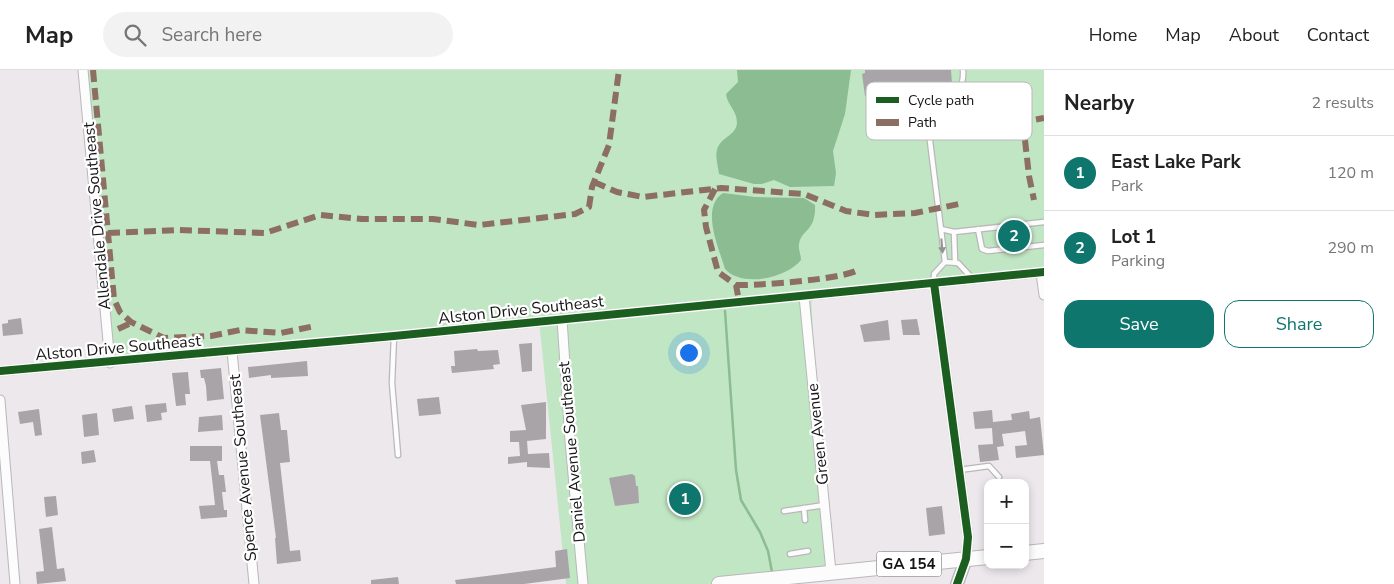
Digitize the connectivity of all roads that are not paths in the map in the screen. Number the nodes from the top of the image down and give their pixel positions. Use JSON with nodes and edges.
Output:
{"nodes":[{"id":1,"x":83,"y":70,"type":"edge"},
{"id":2,"x":930,"y":140,"type":"edge"},
{"id":3,"x":1044,"y":222,"type":"edge"},
{"id":4,"x":941,"y":229,"type":"junction"},
{"id":5,"x":978,"y":229,"type":"junction"},
{"id":6,"x":954,"y":232,"type":"junction"},
{"id":7,"x":1044,"y":245,"type":"edge"},
{"id":8,"x":955,"y":261,"type":"junction"},
{"id":9,"x":945,"y":262,"type":"junction"},
{"id":10,"x":1043,"y":273,"type":"edge"},
{"id":11,"x":972,"y":280,"type":"junction"},
{"id":12,"x":934,"y":284,"type":"junction"},
{"id":13,"x":1044,"y":295,"type":"edge"},
{"id":14,"x":804,"y":296,"type":"junction"},
{"id":15,"x":562,"y":319,"type":"junction"},
{"id":16,"x":394,"y":336,"type":"junction"},
{"id":17,"x":232,"y":351,"type":"junction"},
{"id":18,"x":110,"y":363,"type":"junction"},
{"id":19,"x":0,"y":371,"type":"edge"},
{"id":20,"x":0,"y":400,"type":"edge"},
{"id":21,"x":398,"y":456,"type":"dead end"},
{"id":22,"x":959,"y":470,"type":"junction"},
{"id":23,"x":999,"y":477,"type":"dead end"},
{"id":24,"x":825,"y":505,"type":"junction"},
{"id":25,"x":804,"y":508,"type":"junction"},
{"id":26,"x":784,"y":510,"type":"dead end"},
{"id":27,"x":805,"y":520,"type":"dead end"},
{"id":28,"x":1044,"y":551,"type":"edge"},
{"id":29,"x":808,"y":552,"type":"dead end"},
{"id":30,"x":1029,"y":553,"type":"edge"},
{"id":31,"x":790,"y":554,"type":"dead end"},
{"id":32,"x":984,"y":557,"type":"edge"},
{"id":33,"x":966,"y":559,"type":"junction"},
{"id":34,"x":831,"y":572,"type":"junction"},
{"id":35,"x":15,"y":584,"type":"edge"},
{"id":36,"x":254,"y":584,"type":"edge"},
{"id":37,"x":583,"y":584,"type":"edge"},
{"id":38,"x":719,"y":584,"type":"edge"},
{"id":39,"x":957,"y":584,"type":"edge"}],
"edges":[{"from":1,"to":18,"type":"street","name":"Allendale Drive Southeast"},
{"from":2,"to":4,"type":"lane"},
{"from":3,"to":5,"type":"lane"},
{"from":4,"to":6,"type":"lane"},
{"from":4,"to":9,"type":"lane","one_way":true},
{"from":5,"to":6,"type":"lane"},
{"from":5,"to":7,"type":"lane"},
{"from":6,"to":8,"type":"lane"},
{"from":8,"to":9,"type":"lane"},
{"from":8,"to":11,"type":"lane"},
{"from":9,"to":12,"type":"lane"},
{"from":10,"to":11,"type":"street","name":"Alston Drive Southeast"},
{"from":10,"to":13,"type":"street"},
{"from":11,"to":12,"type":"street","name":"Alston Drive Southeast"},
{"from":12,"to":14,"type":"street","name":"Alston Drive Southeast"},
{"from":12,"to":22,"type":"street"},
{"from":14,"to":15,"type":"street","name":"Alston Drive Southeast"},
{"from":14,"to":24,"type":"street","name":"Green Avenue"},
{"from":15,"to":16,"type":"street","name":"Alston Drive Southeast"},
{"from":15,"to":37,"type":"street","name":"Daniel Avenue Southeast"},
{"from":16,"to":17,"type":"street","name":"Alston Drive Southeast"},
{"from":16,"to":21,"type":"lane"},
{"from":17,"to":18,"type":"street","name":"Alston Drive Southeast"},
{"from":17,"to":36,"type":"street","name":"Spence Avenue Southeast"},
{"from":18,"to":19,"type":"street","name":"Alston Drive Southeast"},
{"from":20,"to":35,"type":"street"},
{"from":22,"to":23,"type":"lane"},
{"from":22,"to":33,"type":"street"},
{"from":24,"to":25,"type":"lane"},
{"from":24,"to":34,"type":"street","name":"Green Avenue"},
{"from":25,"to":26,"type":"lane"},
{"from":25,"to":27,"type":"lane"},
{"from":28,"to":30,"type":"main road"},
{"from":29,"to":31,"type":"lane"},
{"from":32,"to":33,"type":"main road","number":"GA 154"},
{"from":33,"to":34,"type":"main road","number":"GA 154"},
{"from":33,"to":39,"type":"street"},
{"from":34,"to":38,"type":"main road","number":"GA 154"}]}
